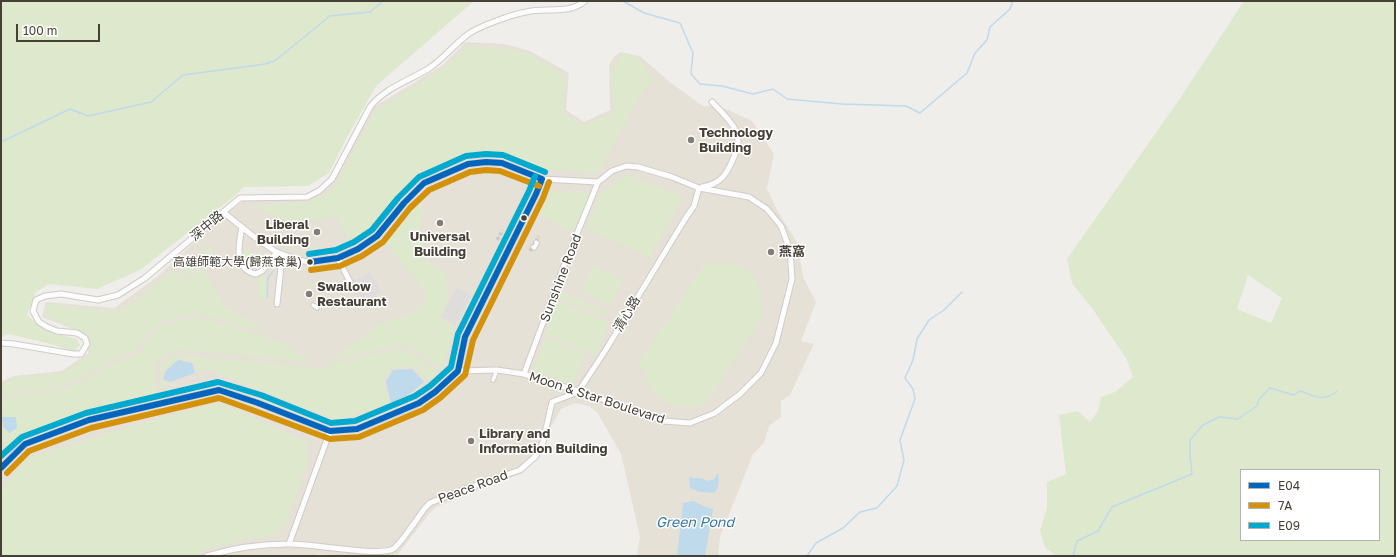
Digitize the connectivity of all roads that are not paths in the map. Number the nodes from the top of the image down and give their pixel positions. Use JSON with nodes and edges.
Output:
{"nodes":[{"id":1,"x":585,"y":1,"type":"edge"},
{"id":2,"x":712,"y":102,"type":"dead end"},
{"id":3,"x":542,"y":179,"type":"junction"},
{"id":4,"x":598,"y":182,"type":"junction"},
{"id":5,"x":699,"y":188,"type":"junction"},
{"id":6,"x":224,"y":213,"type":"junction"},
{"id":7,"x":242,"y":227,"type":"junction"},
{"id":8,"x":536,"y":242,"type":"dead end"},
{"id":9,"x":533,"y":247,"type":"dead end"},
{"id":10,"x":277,"y":252,"type":"junction"},
{"id":11,"x":284,"y":255,"type":"junction"},
{"id":12,"x":338,"y":258,"type":"junction"},
{"id":13,"x":350,"y":282,"type":"dead end"},
{"id":14,"x":276,"y":304,"type":"dead end"},
{"id":15,"x":312,"y":305,"type":"dead end"},
{"id":16,"x":317,"y":308,"type":"dead end"},
{"id":17,"x":1,"y":343,"type":"edge"},
{"id":18,"x":497,"y":370,"type":"junction"},
{"id":19,"x":458,"y":371,"type":"junction"},
{"id":20,"x":524,"y":374,"type":"junction"},
{"id":21,"x":493,"y":380,"type":"dead end"},
{"id":22,"x":578,"y":392,"type":"junction"},
{"id":23,"x":330,"y":430,"type":"junction"},
{"id":24,"x":1,"y":468,"type":"edge"},
{"id":25,"x":289,"y":544,"type":"junction"},
{"id":26,"x":207,"y":556,"type":"edge"}],
"edges":[{"from":1,"to":6,"type":"street","name":"深中路"},
{"from":2,"to":5,"type":"street"},
{"from":3,"to":4,"type":"street"},
{"from":3,"to":12,"type":"street"},
{"from":3,"to":19,"type":"street"},
{"from":4,"to":5,"type":"street","name":"Moon & Star Boulevard"},
{"from":4,"to":20,"type":"street","name":"Sunshine Road"},
{"from":5,"to":22,"type":"street","name":"清心路"},
{"from":5,"to":22,"type":"street","name":"Moon & Star Boulevard"},
{"from":6,"to":7,"type":"street"},
{"from":6,"to":17,"type":"street","name":"深中路"},
{"from":7,"to":10,"type":"street"},
{"from":7,"to":10,"type":"street"},
{"from":8,"to":9,"type":"street"},
{"from":10,"to":11,"type":"street"},
{"from":11,"to":12,"type":"street"},
{"from":11,"to":14,"type":"street"},
{"from":12,"to":13,"type":"street"},
{"from":15,"to":16,"type":"street"},
{"from":18,"to":19,"type":"street","name":"Moon & Star Boulevard"},
{"from":18,"to":20,"type":"street","name":"Moon & Star Boulevard"},
{"from":18,"to":21,"type":"street"},
{"from":19,"to":23,"type":"street"},
{"from":20,"to":22,"type":"street","name":"Moon & Star Boulevard"},
{"from":22,"to":25,"type":"street"},
{"from":23,"to":24,"type":"street"},
{"from":23,"to":25,"type":"street"},
{"from":25,"to":26,"type":"street"}]}
